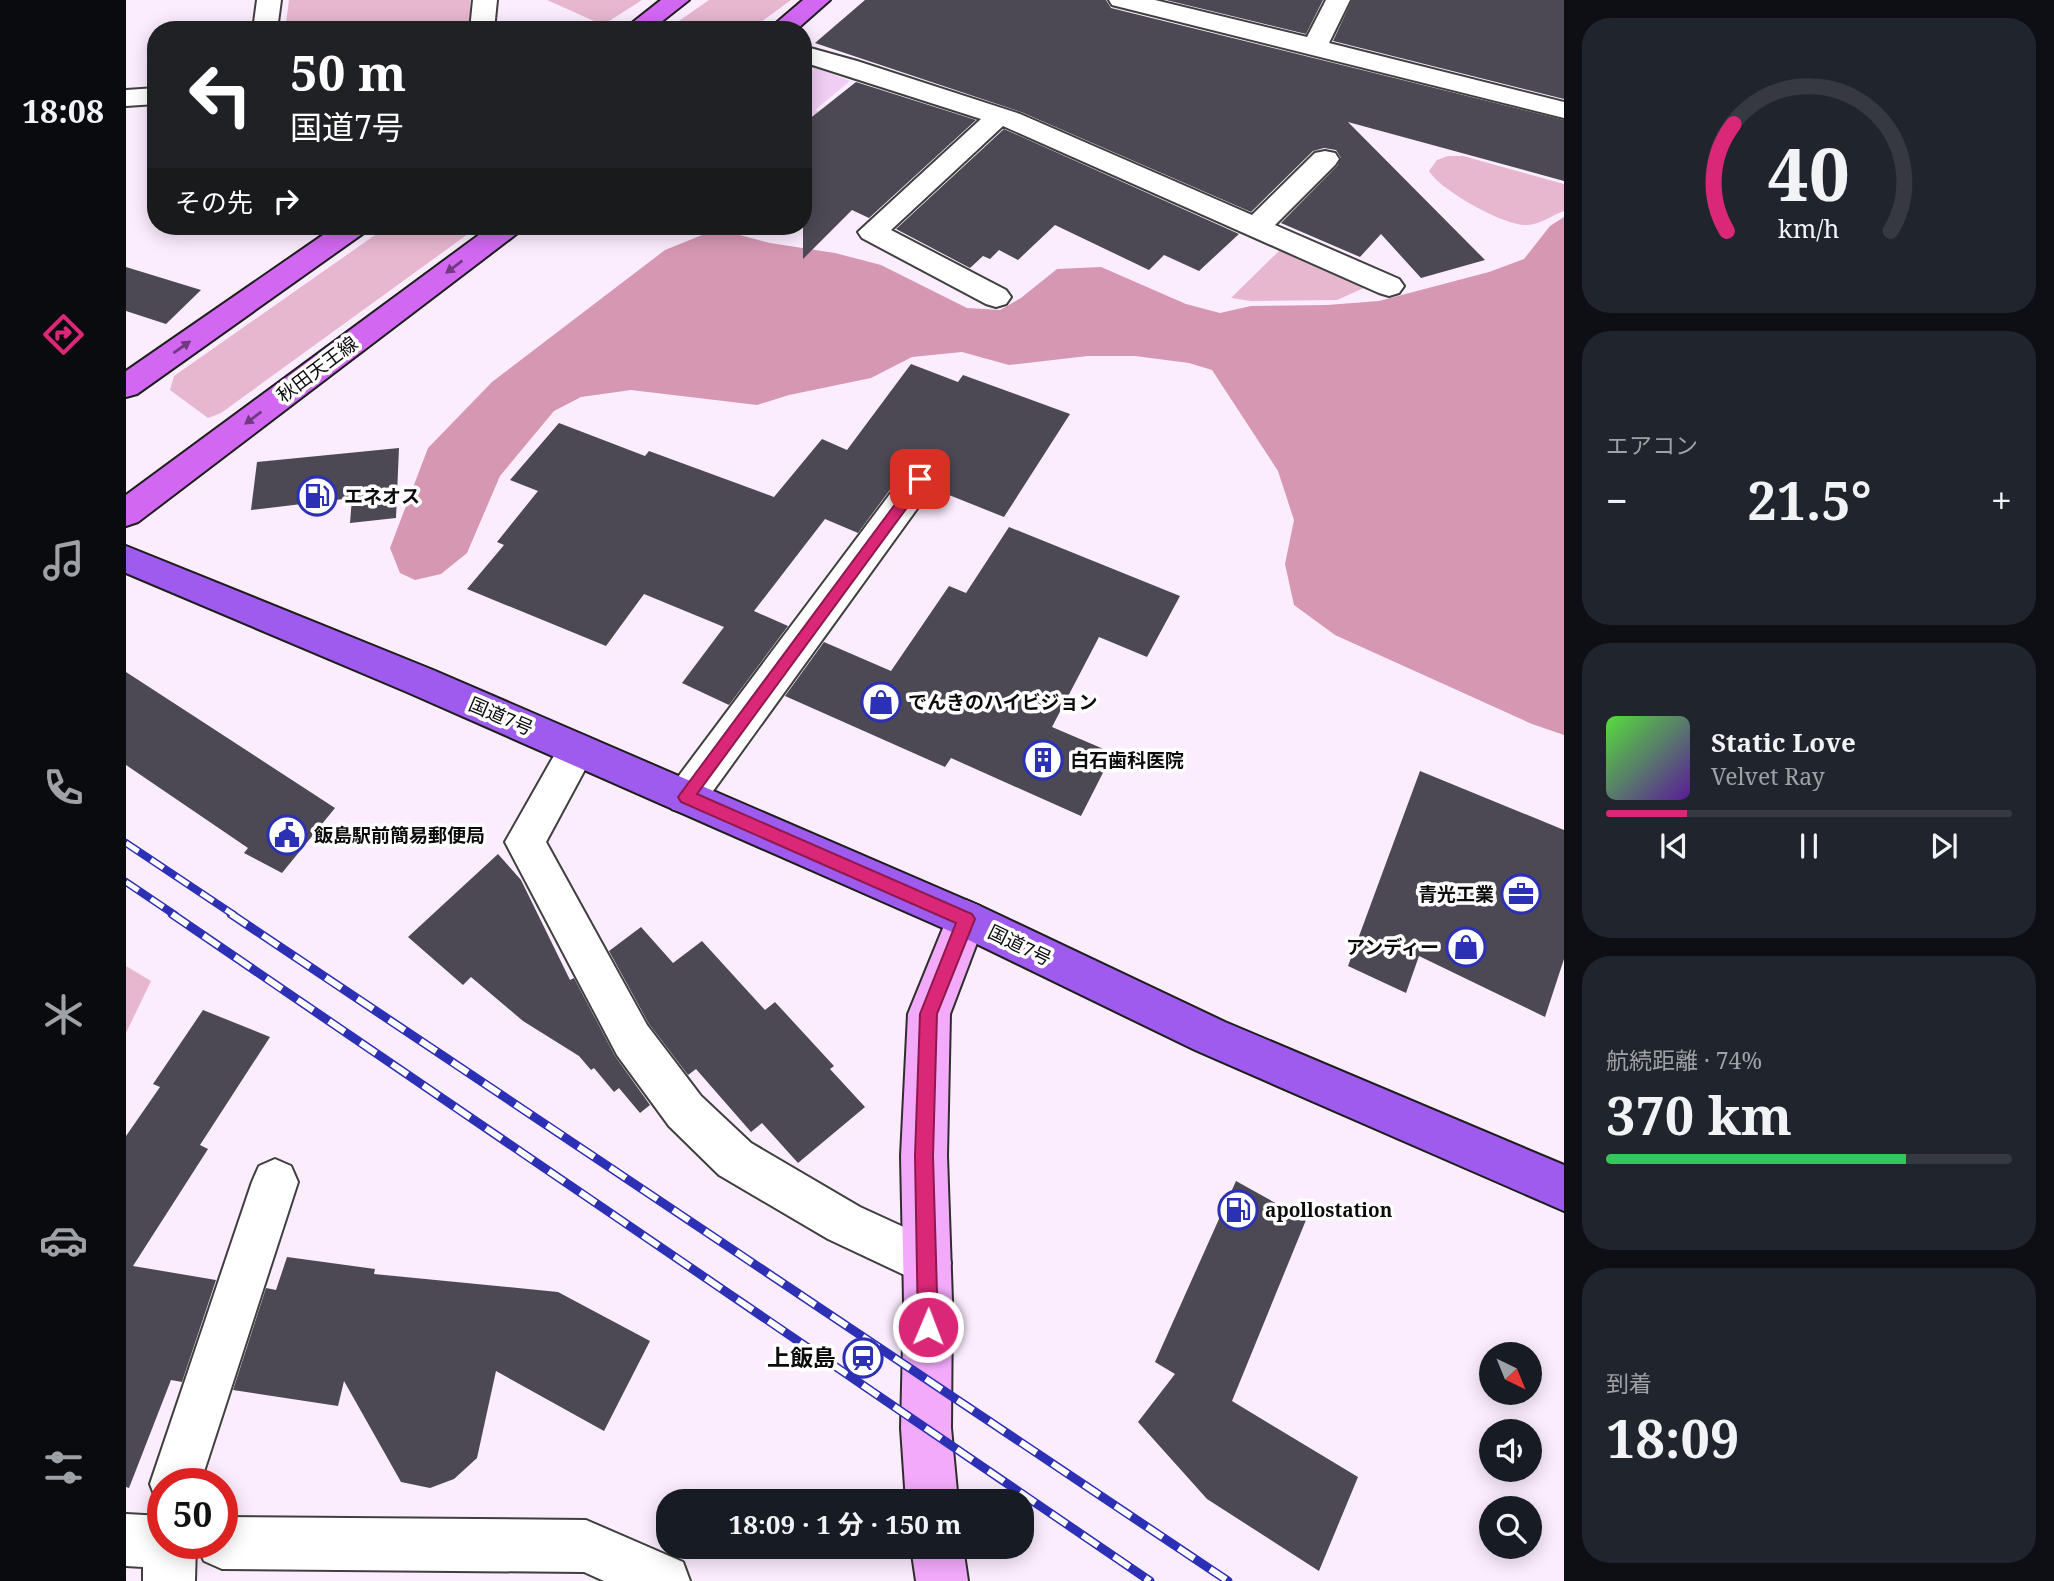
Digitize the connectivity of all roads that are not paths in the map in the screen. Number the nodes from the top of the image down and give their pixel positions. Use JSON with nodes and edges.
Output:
{"nodes":[{"id":1,"x":269,"y":0,"type":"edge"},
{"id":2,"x":485,"y":0,"type":"edge"},
{"id":3,"x":677,"y":0,"type":"edge"},
{"id":4,"x":818,"y":0,"type":"edge"},
{"id":5,"x":1121,"y":0,"type":"edge"},
{"id":6,"x":1338,"y":0,"type":"edge"},
{"id":7,"x":266,"y":21,"type":"edge"},
{"id":8,"x":483,"y":21,"type":"edge"},
{"id":9,"x":648,"y":21,"type":"edge"},
{"id":10,"x":791,"y":21,"type":"edge"},
{"id":11,"x":1314,"y":47,"type":"junction"},
{"id":12,"x":812,"y":56,"type":"edge"},
{"id":13,"x":147,"y":96,"type":"edge"},
{"id":14,"x":126,"y":97,"type":"edge"},
{"id":15,"x":1564,"y":110,"type":"edge"},
{"id":16,"x":999,"y":116,"type":"junction"},
{"id":17,"x":1325,"y":159,"type":"dead end"},
{"id":18,"x":1256,"y":227,"type":"junction"},
{"id":19,"x":342,"y":235,"type":"edge"},
{"id":20,"x":497,"y":235,"type":"edge"},
{"id":21,"x":1389,"y":286,"type":"dead end"},
{"id":22,"x":996,"y":298,"type":"dead end"},
{"id":23,"x":126,"y":386,"type":"edge"},
{"id":24,"x":920,"y":479,"type":"dead end"},
{"id":25,"x":126,"y":513,"type":"edge"},
{"id":26,"x":126,"y":559,"type":"edge"},
{"id":27,"x":577,"y":750,"type":"junction"},
{"id":28,"x":686,"y":797,"type":"junction"},
{"id":29,"x":966,"y":919,"type":"junction"},
{"id":30,"x":275,"y":1182,"type":"dead end"},
{"id":31,"x":1564,"y":1188,"type":"edge"},
{"id":32,"x":928,"y":1263,"type":"junction"},
{"id":33,"x":180,"y":1468,"type":"edge"},
{"id":34,"x":931,"y":1489,"type":"edge"},
{"id":35,"x":126,"y":1540,"type":"edge"},
{"id":36,"x":147,"y":1541,"type":"edge"},
{"id":37,"x":238,"y":1543,"type":"edge"},
{"id":38,"x":170,"y":1559,"type":"edge"},
{"id":39,"x":939,"y":1559,"type":"edge"},
{"id":40,"x":169,"y":1581,"type":"edge"},
{"id":41,"x":664,"y":1581,"type":"edge"},
{"id":42,"x":942,"y":1581,"type":"edge"}],
"edges":[{"from":1,"to":7,"type":"street"},
{"from":2,"to":8,"type":"street"},
{"from":3,"to":9,"type":"main road"},
{"from":4,"to":10,"type":"main road"},
{"from":5,"to":11,"type":"street"},
{"from":6,"to":11,"type":"street"},
{"from":11,"to":15,"type":"street"},
{"from":12,"to":16,"type":"street"},
{"from":13,"to":14,"type":"street"},
{"from":16,"to":18,"type":"street"},
{"from":16,"to":22,"type":"street"},
{"from":17,"to":18,"type":"street"},
{"from":18,"to":21,"type":"street"},
{"from":23,"to":19,"type":"main road","one_way":true},
{"from":20,"to":25,"type":"main road","name":"秋田天王線","one_way":true},
{"from":24,"to":28,"type":"street"},
{"from":26,"to":27,"type":"highway","name":"国道7号"},
{"from":27,"to":28,"type":"highway","name":"国道7号"},
{"from":27,"to":32,"type":"street"},
{"from":28,"to":29,"type":"highway","name":"国道7号"},
{"from":29,"to":31,"type":"highway","name":"国道7号"},
{"from":29,"to":32,"type":"main road"},
{"from":30,"to":33,"type":"street"},
{"from":32,"to":34,"type":"main road"},
{"from":35,"to":36,"type":"street"},
{"from":37,"to":41,"type":"street"},
{"from":38,"to":40,"type":"street"},
{"from":39,"to":42,"type":"main road"}]}
